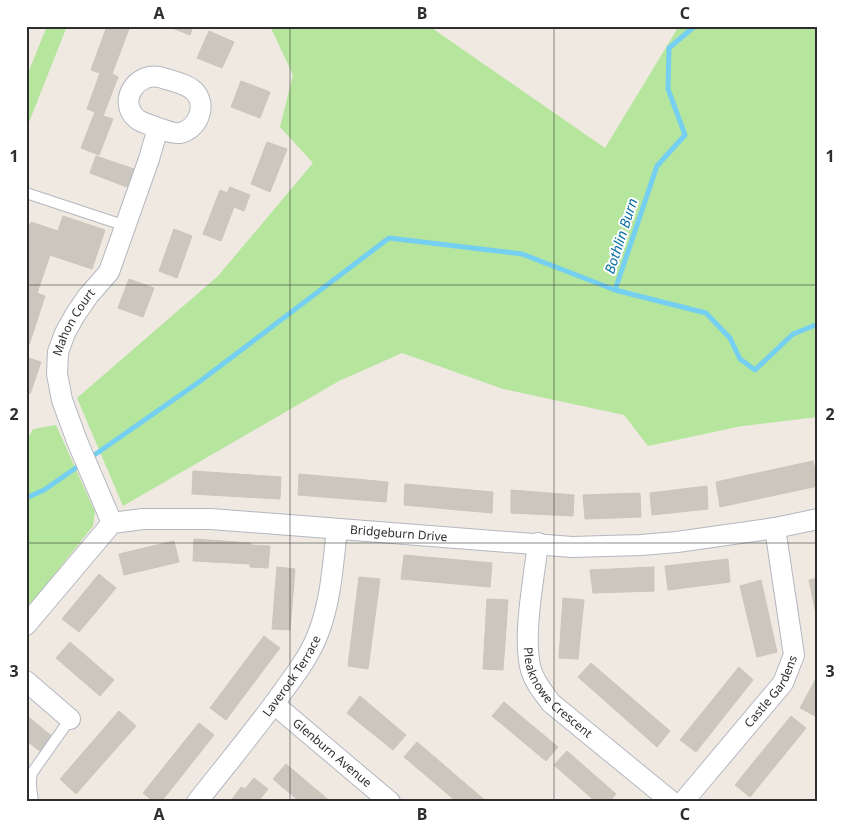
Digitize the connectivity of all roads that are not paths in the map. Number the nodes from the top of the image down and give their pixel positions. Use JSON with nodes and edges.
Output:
{"nodes":[{"id":1,"x":158,"y":128,"type":"dead end"},
{"id":2,"x":26,"y":193,"type":"edge"},
{"id":3,"x":126,"y":226,"type":"junction"},
{"id":4,"x":818,"y":519,"type":"edge"},
{"id":5,"x":112,"y":523,"type":"junction"},
{"id":6,"x":774,"y":528,"type":"junction"},
{"id":7,"x":337,"y":529,"type":"junction"},
{"id":8,"x":538,"y":543,"type":"junction"},
{"id":9,"x":26,"y":625,"type":"edge"},
{"id":10,"x":26,"y":681,"type":"edge"},
{"id":11,"x":274,"y":704,"type":"junction"},
{"id":12,"x":70,"y":720,"type":"joint"},
{"id":13,"x":33,"y":802,"type":"edge"},
{"id":14,"x":197,"y":802,"type":"edge"},
{"id":15,"x":390,"y":802,"type":"edge"},
{"id":16,"x":672,"y":802,"type":"edge"},
{"id":17,"x":683,"y":802,"type":"edge"}],
"edges":[{"from":1,"to":3,"type":"street","name":"Mahon Court"},
{"from":2,"to":3,"type":"lane"},
{"from":3,"to":5,"type":"street","name":"Mahon Court"},
{"from":4,"to":6,"type":"street","name":"Bridgeburn Drive"},
{"from":5,"to":7,"type":"street","name":"Bridgeburn Drive"},
{"from":5,"to":9,"type":"street"},
{"from":6,"to":8,"type":"street","name":"Bridgeburn Drive"},
{"from":6,"to":17,"type":"street","name":"Castle Gardens"},
{"from":7,"to":8,"type":"street","name":"Bridgeburn Drive"},
{"from":7,"to":11,"type":"street","name":"Laverock Terrace"},
{"from":8,"to":16,"type":"street","name":"Pleaknowe Crescent"},
{"from":10,"to":12,"type":"street"},
{"from":11,"to":14,"type":"street","name":"Laverock Terrace"},
{"from":11,"to":15,"type":"street","name":"Glenburn Avenue"},
{"from":12,"to":13,"type":"lane"}]}
